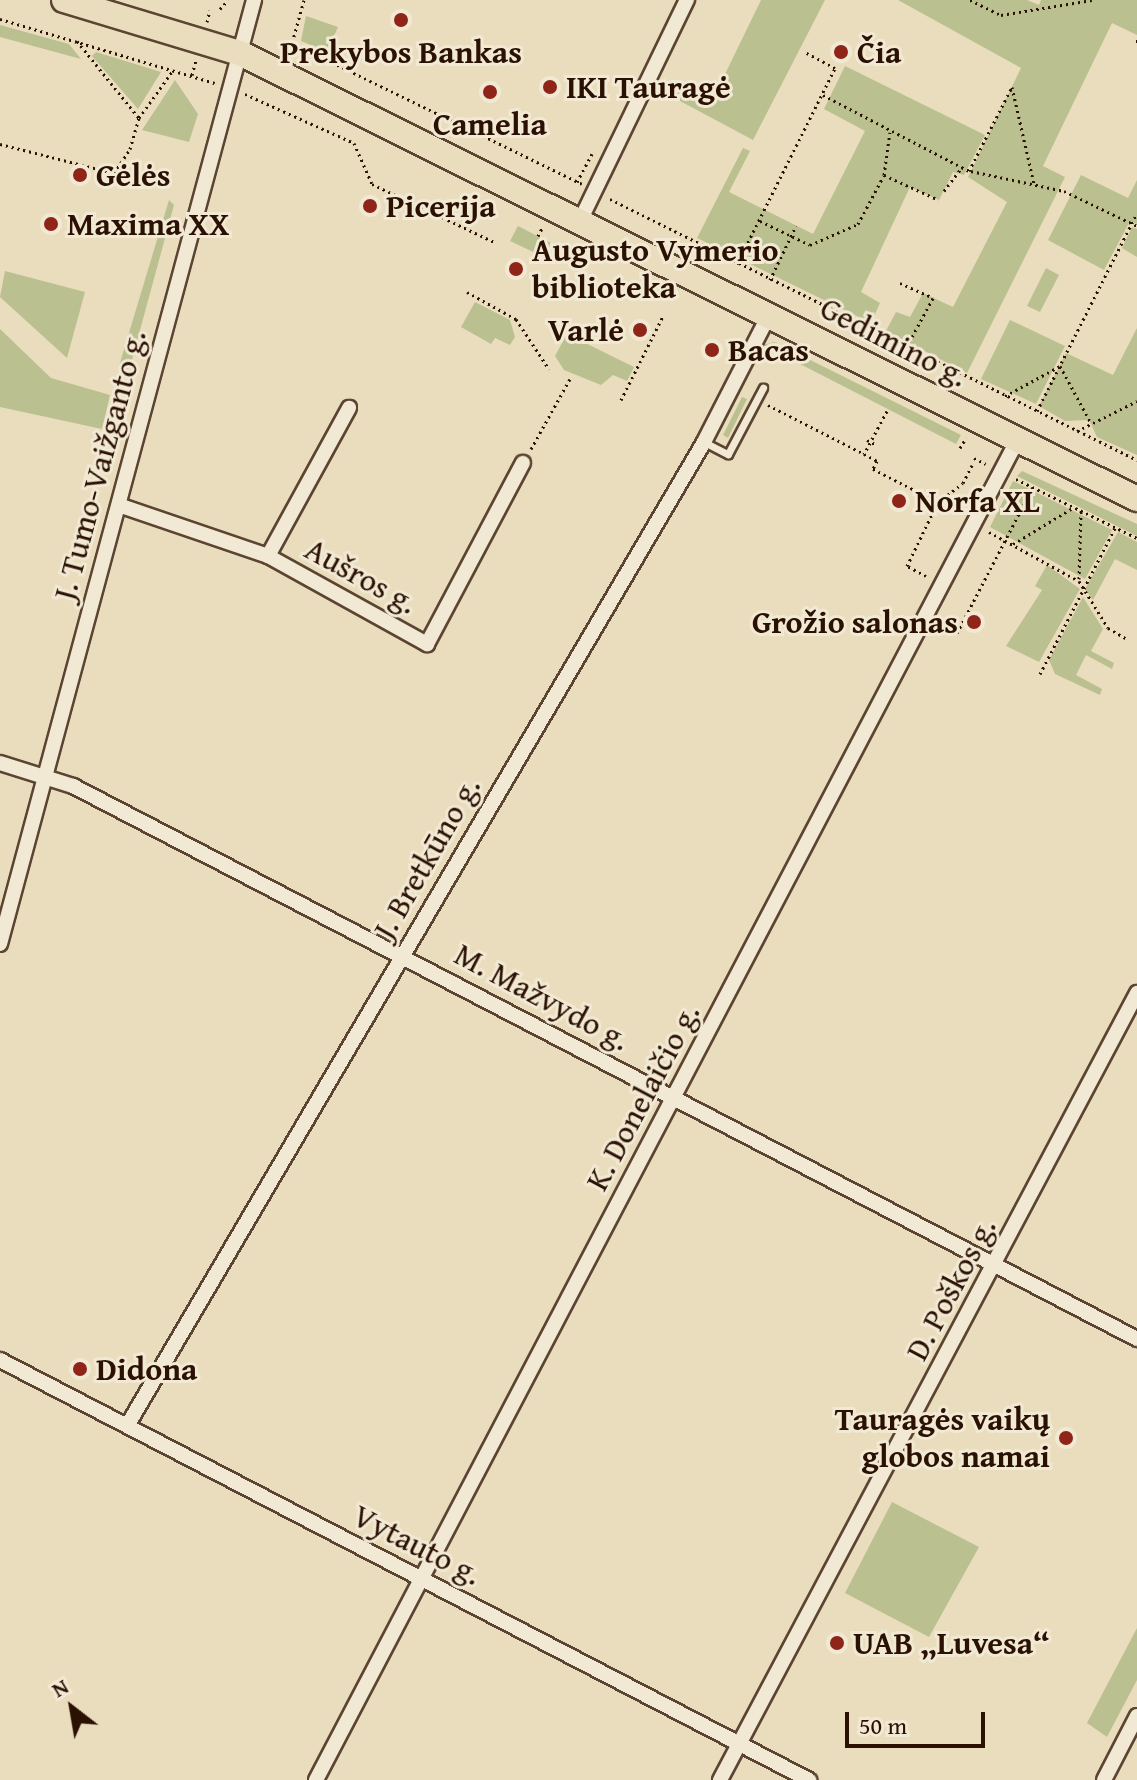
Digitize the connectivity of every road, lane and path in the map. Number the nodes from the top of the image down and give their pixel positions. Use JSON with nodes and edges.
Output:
{"nodes":[{"id":1,"x":64,"y":0,"type":"edge"},
{"id":2,"x":228,"y":0,"type":"edge"},
{"id":3,"x":254,"y":0,"type":"edge"},
{"id":4,"x":304,"y":0,"type":"edge"},
{"id":5,"x":687,"y":0,"type":"edge"},
{"id":6,"x":970,"y":0,"type":"edge"},
{"id":7,"x":1092,"y":0,"type":"edge"},
{"id":8,"x":220,"y":9,"type":"dead end"},
{"id":9,"x":0,"y":19,"type":"edge"},
{"id":10,"x":77,"y":41,"type":"junction"},
{"id":11,"x":805,"y":52,"type":"dead end"},
{"id":12,"x":240,"y":53,"type":"junction"},
{"id":13,"x":174,"y":69,"type":"junction"},
{"id":14,"x":229,"y":88,"type":"junction"},
{"id":15,"x":823,"y":95,"type":"junction"},
{"id":16,"x":139,"y":118,"type":"junction"},
{"id":17,"x":890,"y":130,"type":"junction"},
{"id":18,"x":0,"y":144,"type":"edge"},
{"id":19,"x":962,"y":167,"type":"junction"},
{"id":20,"x":969,"y":171,"type":"junction"},
{"id":21,"x":884,"y":175,"type":"junction"},
{"id":22,"x":1034,"y":185,"type":"junction"},
{"id":23,"x":595,"y":191,"type":"junction"},
{"id":24,"x":944,"y":191,"type":"dead end"},
{"id":25,"x":939,"y":200,"type":"dead end"},
{"id":26,"x":1137,"y":213,"type":"edge"},
{"id":27,"x":580,"y":221,"type":"junction"},
{"id":28,"x":760,"y":221,"type":"junction"},
{"id":29,"x":1131,"y":223,"type":"junction"},
{"id":30,"x":796,"y":226,"type":"dead end"},
{"id":31,"x":1137,"y":226,"type":"edge"},
{"id":32,"x":791,"y":236,"type":"junction"},
{"id":33,"x":494,"y":242,"type":"dead end"},
{"id":34,"x":737,"y":264,"type":"junction"},
{"id":35,"x":770,"y":280,"type":"junction"},
{"id":36,"x":900,"y":283,"type":"dead end"},
{"id":37,"x":467,"y":292,"type":"dead end"},
{"id":38,"x":769,"y":315,"type":"junction"},
{"id":39,"x":663,"y":316,"type":"dead end"},
{"id":40,"x":906,"y":348,"type":"junction"},
{"id":41,"x":1060,"y":366,"type":"junction"},
{"id":42,"x":549,"y":369,"type":"dead end"},
{"id":43,"x":570,"y":379,"type":"dead end"},
{"id":44,"x":763,"y":388,"type":"dead end"},
{"id":45,"x":1005,"y":396,"type":"junction"},
{"id":46,"x":621,"y":400,"type":"dead end"},
{"id":47,"x":757,"y":400,"type":"junction"},
{"id":48,"x":1137,"y":401,"type":"edge"},
{"id":49,"x":349,"y":408,"type":"dead end"},
{"id":50,"x":887,"y":411,"type":"dead end"},
{"id":51,"x":1037,"y":411,"type":"junction"},
{"id":52,"x":1091,"y":423,"type":"junction"},
{"id":53,"x":1077,"y":431,"type":"junction"},
{"id":54,"x":1018,"y":439,"type":"junction"},
{"id":55,"x":704,"y":442,"type":"junction"},
{"id":56,"x":864,"y":454,"type":"junction"},
{"id":57,"x":1137,"y":460,"type":"edge"},
{"id":58,"x":523,"y":463,"type":"joint"},
{"id":59,"x":972,"y":465,"type":"dead end"},
{"id":60,"x":1013,"y":481,"type":"dead end"},
{"id":61,"x":1033,"y":487,"type":"junction"},
{"id":62,"x":1137,"y":499,"type":"edge"},
{"id":63,"x":938,"y":502,"type":"junction"},
{"id":64,"x":121,"y":506,"type":"junction"},
{"id":65,"x":1074,"y":507,"type":"junction"},
{"id":66,"x":1081,"y":511,"type":"junction"},
{"id":67,"x":990,"y":527,"type":"dead end"},
{"id":68,"x":1116,"y":528,"type":"junction"},
{"id":69,"x":1137,"y":538,"type":"edge"},
{"id":70,"x":1006,"y":541,"type":"junction"},
{"id":71,"x":1013,"y":544,"type":"junction"},
{"id":72,"x":268,"y":556,"type":"junction"},
{"id":73,"x":1079,"y":581,"type":"junction"},
{"id":74,"x":928,"y":583,"type":"dead end"},
{"id":75,"x":1083,"y":588,"type":"junction"},
{"id":76,"x":957,"y":633,"type":"dead end"},
{"id":77,"x":1127,"y":639,"type":"dead end"},
{"id":78,"x":1040,"y":674,"type":"dead end"},
{"id":79,"x":0,"y":763,"type":"edge"},
{"id":80,"x":48,"y":774,"type":"junction"},
{"id":81,"x":0,"y":944,"type":"edge"},
{"id":82,"x":402,"y":955,"type":"junction"},
{"id":83,"x":1137,"y":993,"type":"edge"},
{"id":84,"x":674,"y":1097,"type":"junction"},
{"id":85,"x":997,"y":1263,"type":"junction"},
{"id":86,"x":1137,"y":1339,"type":"edge"},
{"id":87,"x":0,"y":1360,"type":"edge"},
{"id":88,"x":127,"y":1426,"type":"junction"},
{"id":89,"x":422,"y":1579,"type":"junction"},
{"id":90,"x":1137,"y":1716,"type":"edge"},
{"id":91,"x":739,"y":1744,"type":"junction"},
{"id":92,"x":316,"y":1780,"type":"edge"},
{"id":93,"x":720,"y":1780,"type":"edge"},
{"id":94,"x":809,"y":1780,"type":"edge"},
{"id":95,"x":1104,"y":1780,"type":"edge"}],
"edges":[{"from":1,"to":12,"type":"main road","name":"Gedimino g."},
{"from":2,"to":8,"type":"path"},
{"from":3,"to":12,"type":"street","name":"J. Tumo-Vaižganto g."},
{"from":4,"to":23,"type":"path"},
{"from":5,"to":23,"type":"street"},
{"from":6,"to":7,"type":"path"},
{"from":9,"to":10,"type":"path"},
{"from":10,"to":13,"type":"path"},
{"from":10,"to":16,"type":"path"},
{"from":11,"to":15,"type":"path"},
{"from":12,"to":14,"type":"street","name":"J. Tumo-Vaižganto g."},
{"from":12,"to":27,"type":"main road","name":"Gedimino g."},
{"from":13,"to":14,"type":"path"},
{"from":13,"to":16,"type":"path"},
{"from":14,"to":33,"type":"path"},
{"from":14,"to":64,"type":"street","name":"J. Tumo-Vaižganto g."},
{"from":15,"to":17,"type":"path"},
{"from":15,"to":28,"type":"path"},
{"from":16,"to":18,"type":"path"},
{"from":17,"to":19,"type":"path"},
{"from":17,"to":21,"type":"path"},
{"from":19,"to":20,"type":"path"},
{"from":19,"to":24,"type":"path"},
{"from":20,"to":22,"type":"path"},
{"from":20,"to":22,"type":"path"},
{"from":21,"to":25,"type":"path"},
{"from":21,"to":32,"type":"path"},
{"from":22,"to":29,"type":"path"},
{"from":23,"to":27,"type":"street"},
{"from":23,"to":34,"type":"path"},
{"from":26,"to":29,"type":"path"},
{"from":27,"to":38,"type":"main road","name":"Gedimino g."},
{"from":28,"to":32,"type":"path"},
{"from":28,"to":34,"type":"path"},
{"from":29,"to":31,"type":"path"},
{"from":29,"to":41,"type":"path"},
{"from":30,"to":32,"type":"path"},
{"from":32,"to":35,"type":"path"},
{"from":34,"to":35,"type":"path"},
{"from":35,"to":40,"type":"path"},
{"from":36,"to":40,"type":"path"},
{"from":37,"to":42,"type":"path"},
{"from":38,"to":54,"type":"main road","name":"Gedimino g."},
{"from":38,"to":55,"type":"street","name":"J. Bretkūno g."},
{"from":39,"to":46,"type":"path"},
{"from":40,"to":45,"type":"path"},
{"from":41,"to":45,"type":"path"},
{"from":41,"to":51,"type":"path"},
{"from":41,"to":52,"type":"path"},
{"from":43,"to":58,"type":"path"},
{"from":44,"to":47,"type":"lane"},
{"from":45,"to":51,"type":"path"},
{"from":47,"to":55,"type":"lane"},
{"from":47,"to":56,"type":"path"},
{"from":48,"to":52,"type":"path"},
{"from":49,"to":72,"type":"street"},
{"from":50,"to":56,"type":"path"},
{"from":51,"to":53,"type":"path"},
{"from":52,"to":53,"type":"path"},
{"from":53,"to":57,"type":"path"},
{"from":54,"to":62,"type":"main road","name":"Gedimino g."},
{"from":54,"to":84,"type":"street","name":"K. Donelaičio g."},
{"from":55,"to":82,"type":"street","name":"J. Bretkūno g."},
{"from":56,"to":63,"type":"path"},
{"from":58,"to":72,"type":"street","name":"Aušros g."},
{"from":59,"to":63,"type":"path"},
{"from":60,"to":61,"type":"path"},
{"from":61,"to":65,"type":"path"},
{"from":61,"to":70,"type":"path"},
{"from":63,"to":74,"type":"path"},
{"from":64,"to":72,"type":"street","name":"Aušros g."},
{"from":64,"to":80,"type":"street","name":"J. Tumo-Vaižganto g."},
{"from":65,"to":66,"type":"path"},
{"from":65,"to":71,"type":"path"},
{"from":66,"to":68,"type":"path"},
{"from":66,"to":73,"type":"path"},
{"from":67,"to":70,"type":"path"},
{"from":68,"to":69,"type":"path"},
{"from":68,"to":75,"type":"path"},
{"from":70,"to":71,"type":"path"},
{"from":70,"to":76,"type":"path"},
{"from":71,"to":73,"type":"path"},
{"from":73,"to":75,"type":"path"},
{"from":75,"to":77,"type":"path"},
{"from":75,"to":78,"type":"path"},
{"from":79,"to":80,"type":"street","name":"M. Mažvydo g."},
{"from":80,"to":81,"type":"street","name":"J. Tumo-Vaižganto g."},
{"from":80,"to":82,"type":"street","name":"M. Mažvydo g."},
{"from":82,"to":84,"type":"street","name":"M. Mažvydo g."},
{"from":82,"to":88,"type":"street","name":"J. Bretkūno g."},
{"from":83,"to":85,"type":"street","name":"D. Poškos g."},
{"from":84,"to":85,"type":"street","name":"M. Mažvydo g."},
{"from":84,"to":89,"type":"street","name":"K. Donelaičio g."},
{"from":85,"to":86,"type":"street","name":"M. Mažvydo g."},
{"from":85,"to":91,"type":"street","name":"D. Poškos g."},
{"from":87,"to":88,"type":"street","name":"Vytauto g."},
{"from":88,"to":89,"type":"street","name":"Vytauto g."},
{"from":89,"to":91,"type":"street","name":"Vytauto g."},
{"from":89,"to":92,"type":"street","name":"K. Donelaičio g."},
{"from":90,"to":95,"type":"street"},
{"from":91,"to":93,"type":"street","name":"D. Poškos g."},
{"from":91,"to":94,"type":"street","name":"Vytauto g."}]}
